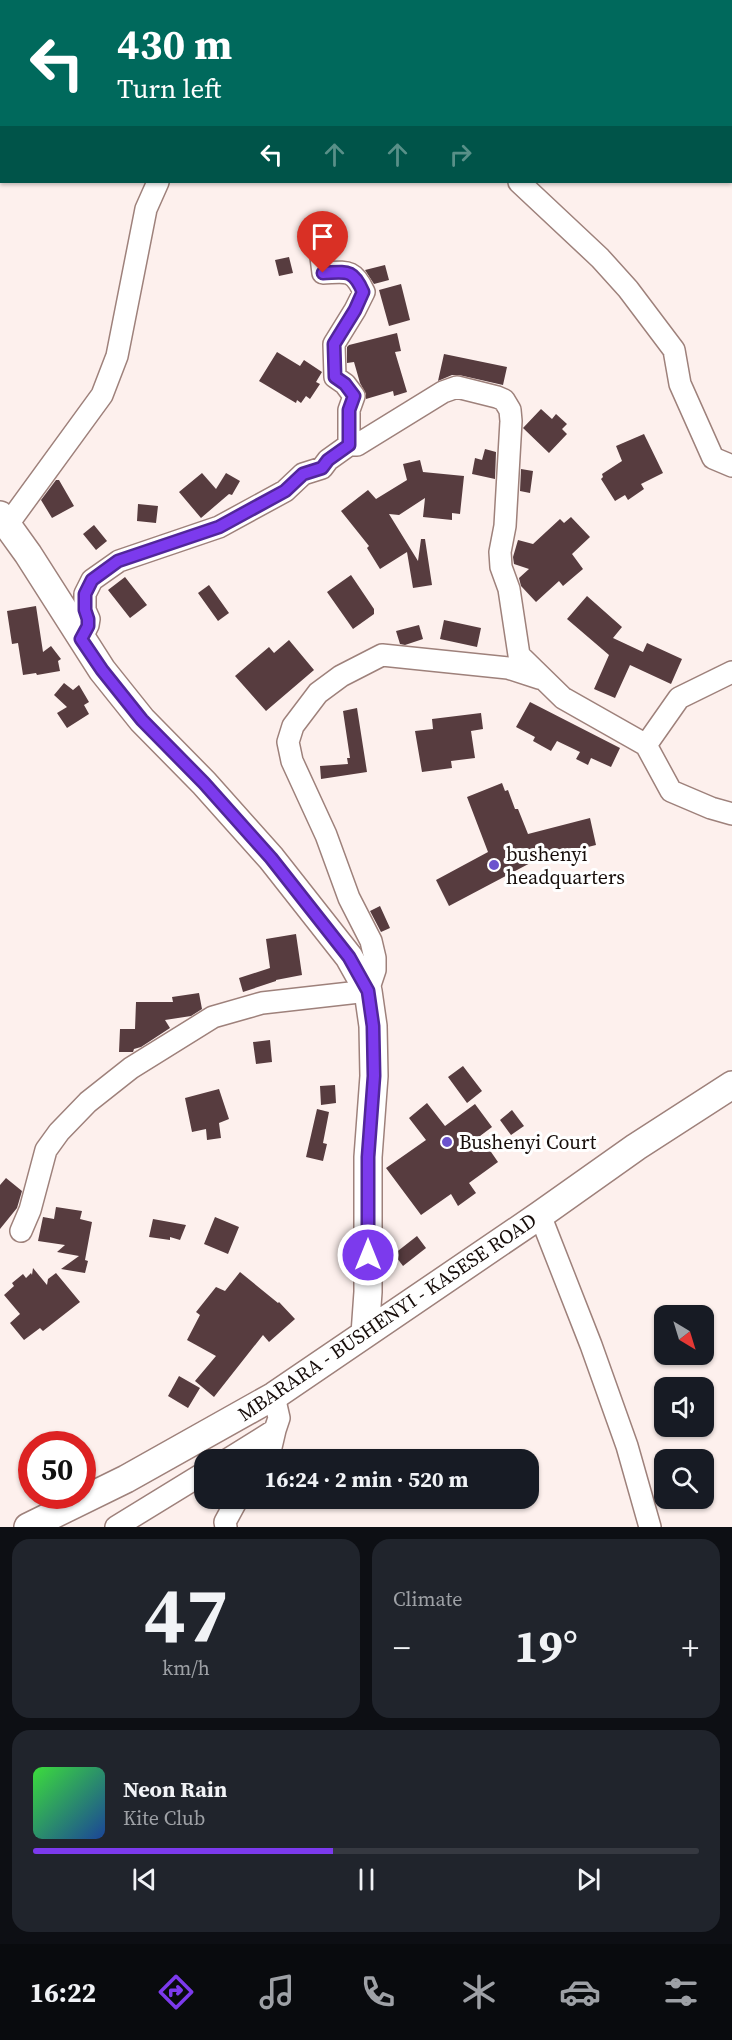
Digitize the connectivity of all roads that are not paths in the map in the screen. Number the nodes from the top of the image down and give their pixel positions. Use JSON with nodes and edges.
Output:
{"nodes":[{"id":1,"x":158,"y":183,"type":"edge"},
{"id":2,"x":520,"y":183,"type":"edge"},
{"id":3,"x":321,"y":257,"type":"dead end"},
{"id":4,"x":349,"y":445,"type":"junction"},
{"id":5,"x":732,"y":466,"type":"edge"},
{"id":6,"x":4,"y":519,"type":"edge"},
{"id":7,"x":81,"y":639,"type":"junction"},
{"id":8,"x":732,"y":672,"type":"edge"},
{"id":9,"x":545,"y":680,"type":"junction"},
{"id":10,"x":646,"y":745,"type":"junction"},
{"id":11,"x":732,"y":814,"type":"edge"},
{"id":12,"x":368,"y":991,"type":"junction"},
{"id":13,"x":732,"y":1085,"type":"edge"},
{"id":14,"x":540,"y":1215,"type":"junction"},
{"id":15,"x":21,"y":1231,"type":"dead end"},
{"id":16,"x":365,"y":1334,"type":"junction"},
{"id":17,"x":274,"y":1396,"type":"junction"},
{"id":18,"x":275,"y":1430,"type":"junction"},
{"id":19,"x":245,"y":1449,"type":"edge"},
{"id":20,"x":271,"y":1449,"type":"edge"},
{"id":21,"x":194,"y":1479,"type":"edge"},
{"id":22,"x":232,"y":1509,"type":"edge"},
{"id":23,"x":28,"y":1527,"type":"edge"},
{"id":24,"x":116,"y":1527,"type":"edge"},
{"id":25,"x":226,"y":1527,"type":"edge"},
{"id":26,"x":650,"y":1527,"type":"edge"}],
"edges":[{"from":1,"to":6,"type":"street"},
{"from":2,"to":5,"type":"street"},
{"from":3,"to":4,"type":"street"},
{"from":4,"to":7,"type":"street"},
{"from":4,"to":9,"type":"street"},
{"from":6,"to":7,"type":"main road"},
{"from":7,"to":12,"type":"main road"},
{"from":8,"to":10,"type":"street"},
{"from":9,"to":10,"type":"street"},
{"from":9,"to":12,"type":"street"},
{"from":10,"to":11,"type":"street"},
{"from":12,"to":15,"type":"street"},
{"from":12,"to":16,"type":"main road"},
{"from":13,"to":14,"type":"main road","name":"MBARARA - BUSHENYI - KASESE ROAD"},
{"from":14,"to":16,"type":"main road","name":"MBARARA - BUSHENYI - KASESE ROAD"},
{"from":14,"to":26,"type":"street"},
{"from":16,"to":17,"type":"main road","name":"MBARARA - BUSHENYI - KASESE ROAD"},
{"from":17,"to":18,"type":"street"},
{"from":17,"to":23,"type":"main road","name":"MBARARA - BUSHENYI - KASESE ROAD"},
{"from":18,"to":19,"type":"street"},
{"from":18,"to":20,"type":"street"},
{"from":21,"to":24,"type":"street"},
{"from":22,"to":25,"type":"street"}]}
